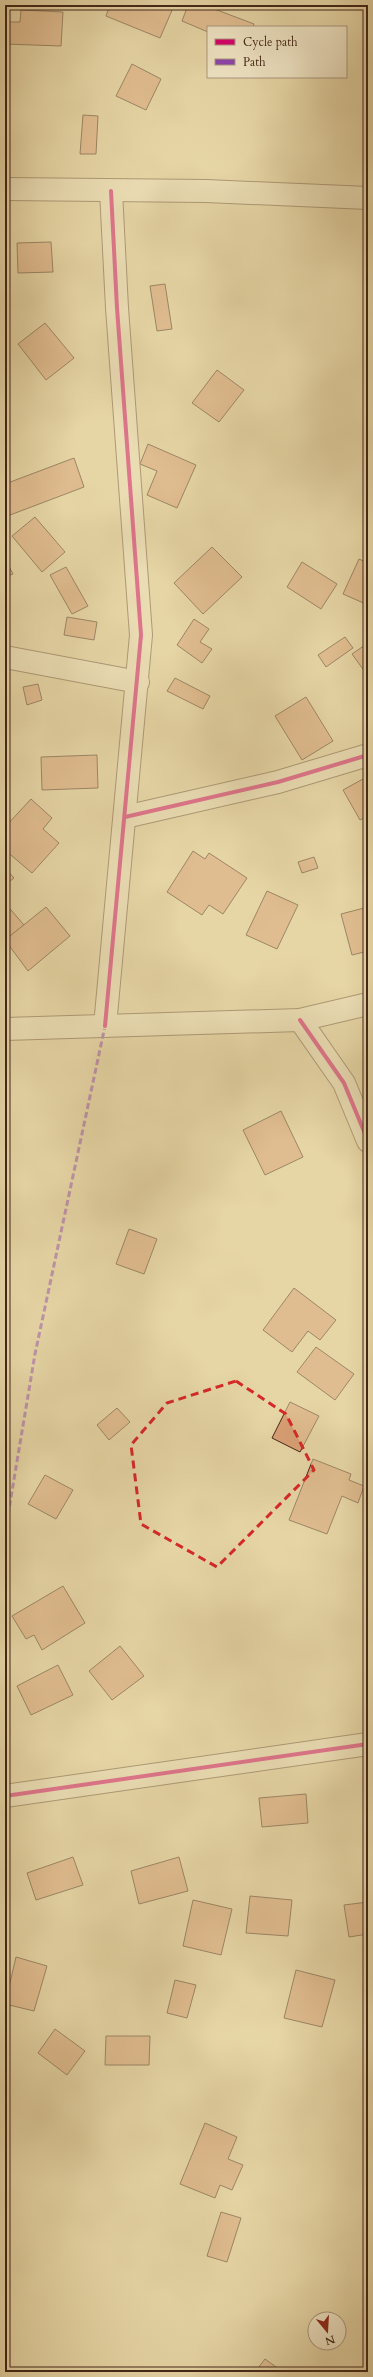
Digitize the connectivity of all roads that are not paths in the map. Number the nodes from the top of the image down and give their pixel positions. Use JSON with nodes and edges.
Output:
{"nodes":[{"id":1,"x":5,"y":189,"type":"edge"},
{"id":2,"x":111,"y":191,"type":"junction"},
{"id":3,"x":368,"y":198,"type":"edge"},
{"id":4,"x":5,"y":657,"type":"edge"},
{"id":5,"x":138,"y":682,"type":"junction"},
{"id":6,"x":368,"y":755,"type":"edge"},
{"id":7,"x":125,"y":817,"type":"junction"},
{"id":8,"x":368,"y":1004,"type":"edge"},
{"id":9,"x":300,"y":1020,"type":"junction"},
{"id":10,"x":105,"y":1026,"type":"junction"},
{"id":11,"x":5,"y":1029,"type":"edge"},
{"id":12,"x":368,"y":1141,"type":"edge"},
{"id":13,"x":368,"y":1744,"type":"edge"},
{"id":14,"x":5,"y":1796,"type":"edge"}],
"edges":[{"from":1,"to":2,"type":"street"},
{"from":2,"to":3,"type":"street"},
{"from":2,"to":5,"type":"street"},
{"from":4,"to":5,"type":"street"},
{"from":5,"to":7,"type":"street"},
{"from":6,"to":7,"type":"street"},
{"from":7,"to":10,"type":"street"},
{"from":8,"to":9,"type":"street"},
{"from":9,"to":10,"type":"street"},
{"from":9,"to":12,"type":"street"},
{"from":10,"to":11,"type":"street"},
{"from":13,"to":14,"type":"street"}]}
